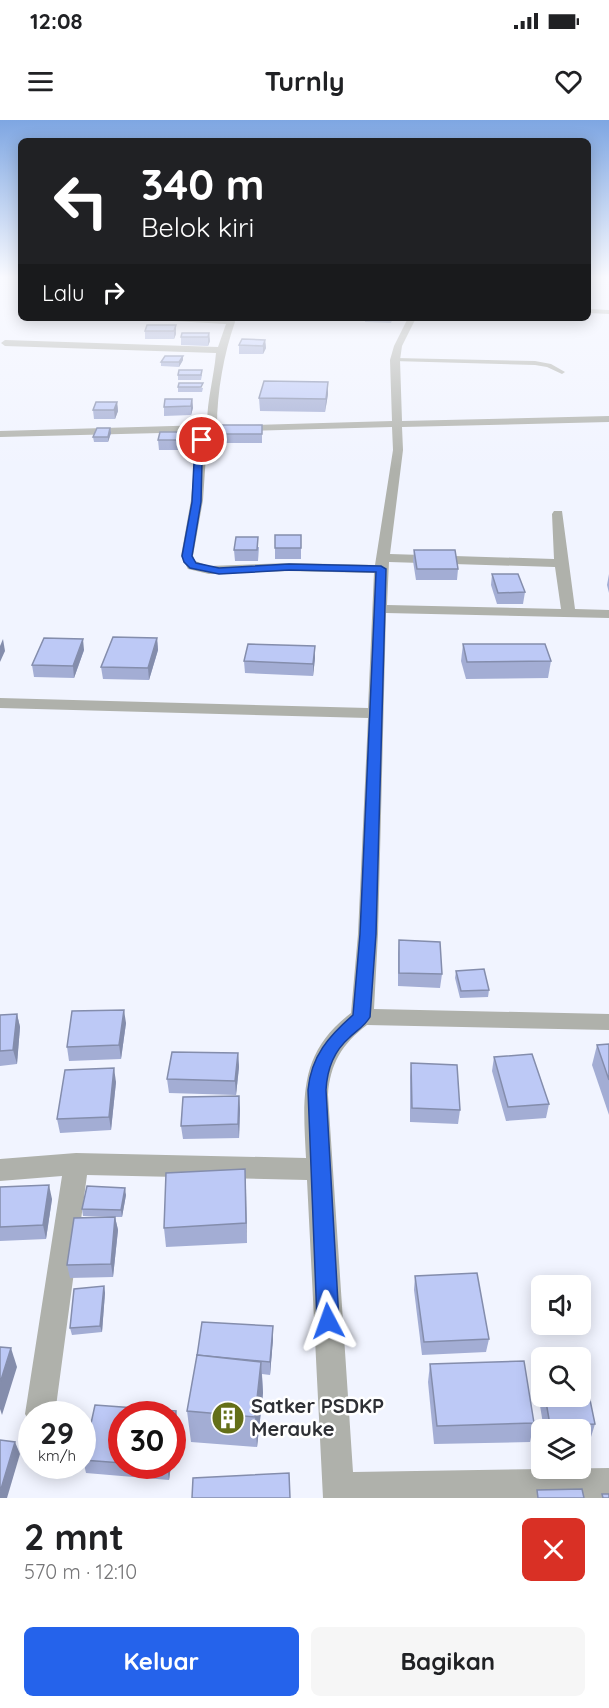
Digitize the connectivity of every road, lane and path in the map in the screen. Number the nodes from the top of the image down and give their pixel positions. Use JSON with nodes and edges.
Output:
{"nodes":[{"id":1,"x":224,"y":340,"type":"edge"},
{"id":2,"x":401,"y":340,"type":"edge"},
{"id":3,"x":5,"y":343,"type":"dead end"},
{"id":4,"x":221,"y":350,"type":"junction"},
{"id":5,"x":395,"y":360,"type":"junction"},
{"id":6,"x":562,"y":372,"type":"dead end"},
{"id":7,"x":609,"y":419,"type":"edge"},
{"id":8,"x":211,"y":425,"type":"junction"},
{"id":9,"x":397,"y":426,"type":"junction"},
{"id":10,"x":0,"y":434,"type":"edge"},
{"id":11,"x":558,"y":514,"type":"dead end"},
{"id":12,"x":561,"y":562,"type":"junction"},
{"id":13,"x":381,"y":563,"type":"junction"},
{"id":14,"x":379,"y":609,"type":"junction"},
{"id":15,"x":569,"y":613,"type":"junction"},
{"id":16,"x":609,"y":614,"type":"edge"},
{"id":17,"x":0,"y":703,"type":"edge"},
{"id":18,"x":376,"y":713,"type":"junction"},
{"id":19,"x":362,"y":1017,"type":"junction"},
{"id":20,"x":609,"y":1022,"type":"edge"},
{"id":21,"x":76,"y":1164,"type":"junction"},
{"id":22,"x":319,"y":1168,"type":"junction"},
{"id":23,"x":0,"y":1170,"type":"edge"},
{"id":24,"x":42,"y":1401,"type":"edge"},
{"id":25,"x":609,"y":1485,"type":"edge"},
{"id":26,"x":339,"y":1493,"type":"edge"}],
"edges":[{"from":1,"to":4,"type":"street"},
{"from":2,"to":5,"type":"street"},
{"from":3,"to":4,"type":"street"},
{"from":4,"to":8,"type":"street"},
{"from":5,"to":6,"type":"lane"},
{"from":5,"to":9,"type":"street"},
{"from":7,"to":9,"type":"street"},
{"from":8,"to":9,"type":"street"},
{"from":8,"to":10,"type":"street"},
{"from":8,"to":13,"type":"street"},
{"from":9,"to":13,"type":"street"},
{"from":11,"to":12,"type":"street"},
{"from":12,"to":13,"type":"street"},
{"from":12,"to":15,"type":"street"},
{"from":13,"to":14,"type":"street"},
{"from":14,"to":15,"type":"street"},
{"from":14,"to":18,"type":"street"},
{"from":15,"to":16,"type":"street"},
{"from":17,"to":18,"type":"street"},
{"from":18,"to":19,"type":"street"},
{"from":19,"to":20,"type":"street"},
{"from":19,"to":22,"type":"street"},
{"from":21,"to":22,"type":"street"},
{"from":21,"to":23,"type":"street"},
{"from":21,"to":24,"type":"street"},
{"from":22,"to":26,"type":"street"},
{"from":25,"to":26,"type":"street"}]}
